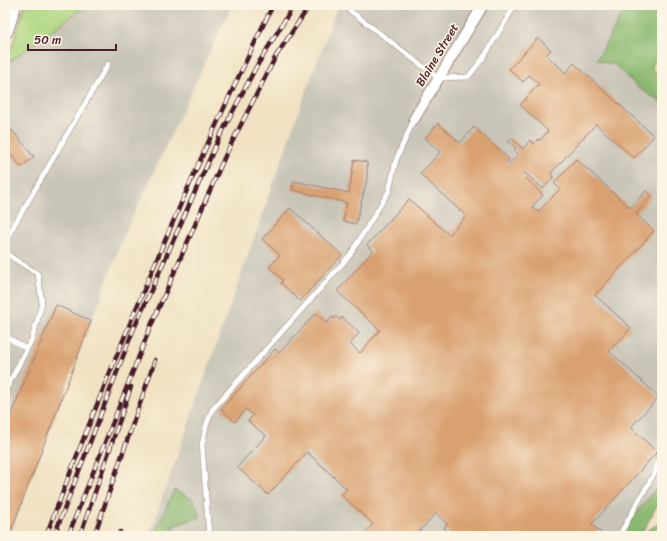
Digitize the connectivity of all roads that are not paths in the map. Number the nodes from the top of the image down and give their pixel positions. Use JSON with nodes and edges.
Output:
{"nodes":[{"id":1,"x":13,"y":5,"type":"edge"},
{"id":2,"x":351,"y":5,"type":"edge"},
{"id":3,"x":482,"y":5,"type":"edge"},
{"id":4,"x":515,"y":5,"type":"edge"},
{"id":5,"x":5,"y":30,"type":"edge"},
{"id":6,"x":108,"y":64,"type":"dead end"},
{"id":7,"x":438,"y":78,"type":"junction"},
{"id":8,"x":414,"y":119,"type":"joint"},
{"id":9,"x":5,"y":241,"type":"edge"},
{"id":10,"x":5,"y":253,"type":"edge"},
{"id":11,"x":5,"y":336,"type":"edge"},
{"id":12,"x":26,"y":349,"type":"junction"},
{"id":13,"x":5,"y":391,"type":"edge"},
{"id":14,"x":662,"y":447,"type":"edge"},
{"id":15,"x":210,"y":536,"type":"edge"},
{"id":16,"x":619,"y":536,"type":"edge"}],
"edges":[{"from":1,"to":5,"type":"main road"},
{"from":2,"to":7,"type":"lane"},
{"from":3,"to":7,"type":"street","name":"Blaine Street"},
{"from":4,"to":7,"type":"lane"},
{"from":6,"to":9,"type":"lane"},
{"from":7,"to":8,"type":"street","name":"Blaine Street"},
{"from":8,"to":15,"type":"lane"},
{"from":10,"to":12,"type":"lane"},
{"from":11,"to":12,"type":"lane"},
{"from":12,"to":13,"type":"lane"},
{"from":14,"to":16,"type":"lane"}]}
